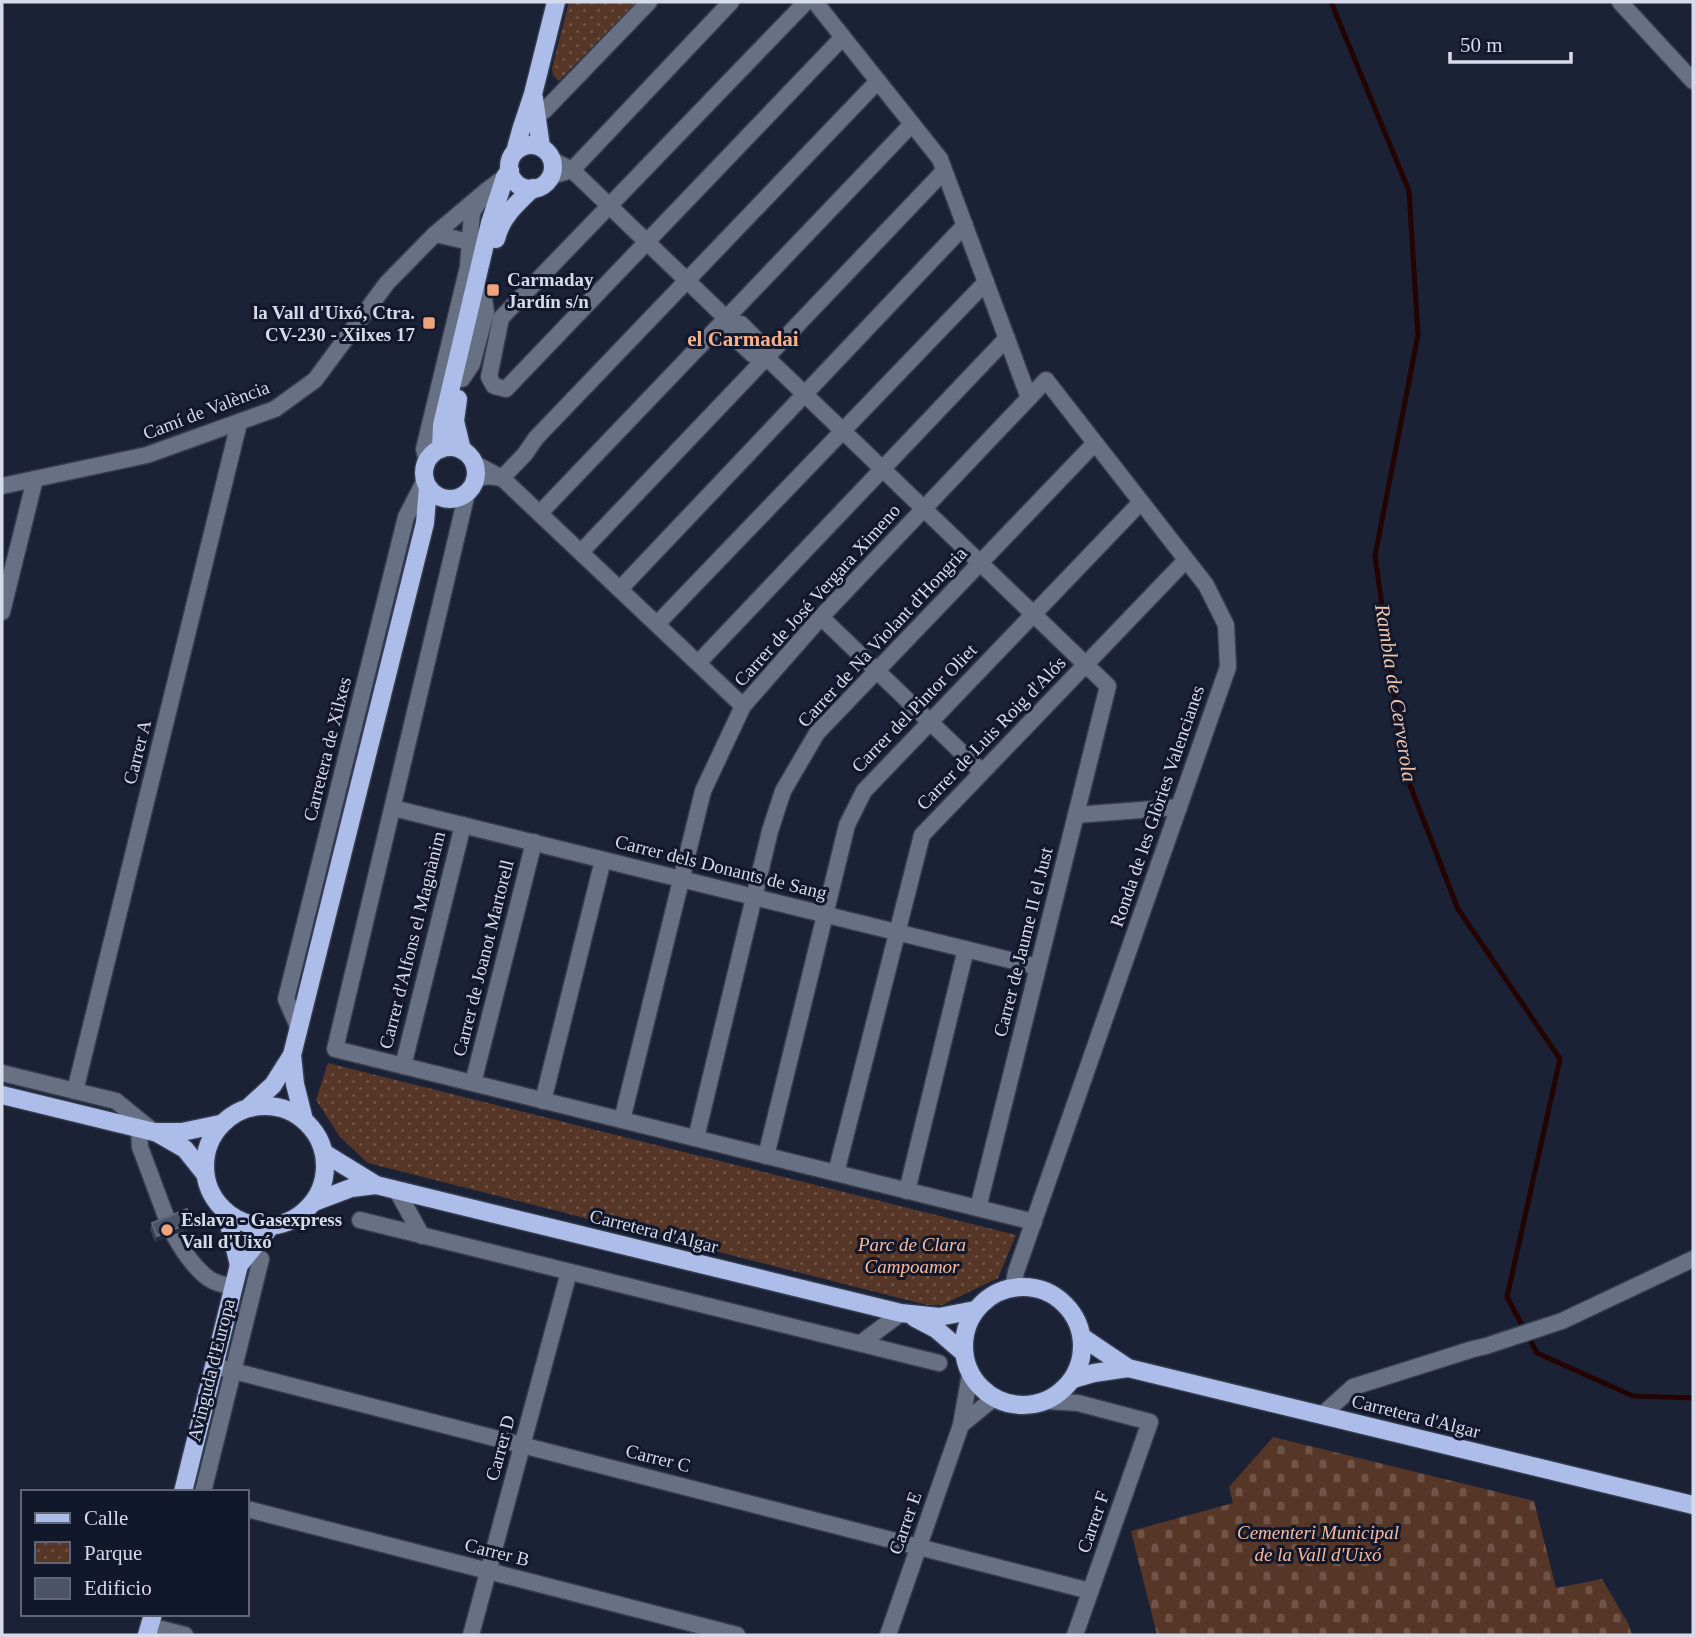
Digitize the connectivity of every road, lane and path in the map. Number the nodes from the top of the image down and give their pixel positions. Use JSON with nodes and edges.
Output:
{"nodes":[{"id":1,"x":556,"y":2,"type":"edge"},
{"id":2,"x":649,"y":2,"type":"edge"},
{"id":3,"x":731,"y":2,"type":"edge"},
{"id":4,"x":806,"y":2,"type":"edge"},
{"id":5,"x":815,"y":2,"type":"edge"},
{"id":6,"x":1619,"y":2,"type":"edge"},
{"id":7,"x":843,"y":37,"type":"junction"},
{"id":8,"x":878,"y":81,"type":"junction"},
{"id":9,"x":1693,"y":81,"type":"edge"},
{"id":10,"x":533,"y":94,"type":"junction"},
{"id":11,"x":536,"y":117,"type":"junction"},
{"id":12,"x":912,"y":124,"type":"junction"},
{"id":13,"x":515,"y":152,"type":"junction"},
{"id":14,"x":548,"y":161,"type":"junction"},
{"id":15,"x":572,"y":170,"type":"junction"},
{"id":16,"x":944,"y":171,"type":"junction"},
{"id":17,"x":507,"y":173,"type":"junction"},
{"id":18,"x":533,"y":188,"type":"junction"},
{"id":19,"x":486,"y":191,"type":"junction"},
{"id":20,"x":609,"y":206,"type":"junction"},
{"id":21,"x":965,"y":225,"type":"junction"},
{"id":22,"x":435,"y":234,"type":"junction"},
{"id":23,"x":470,"y":242,"type":"junction"},
{"id":24,"x":647,"y":242,"type":"junction"},
{"id":25,"x":687,"y":281,"type":"junction"},
{"id":26,"x":986,"y":282,"type":"junction"},
{"id":27,"x":727,"y":320,"type":"junction"},
{"id":28,"x":1007,"y":338,"type":"junction"},
{"id":29,"x":765,"y":356,"type":"junction"},
{"id":30,"x":1046,"y":380,"type":"joint"},
{"id":31,"x":805,"y":394,"type":"junction"},
{"id":32,"x":1029,"y":398,"type":"junction"},
{"id":33,"x":239,"y":423,"type":"junction"},
{"id":34,"x":843,"y":431,"type":"junction"},
{"id":35,"x":1096,"y":443,"type":"junction"},
{"id":36,"x":441,"y":449,"type":"junction"},
{"id":37,"x":468,"y":457,"type":"junction"},
{"id":38,"x":882,"y":469,"type":"junction"},
{"id":39,"x":427,"y":476,"type":"junction"},
{"id":40,"x":502,"y":478,"type":"junction"},
{"id":41,"x":34,"y":479,"type":"junction"},
{"id":42,"x":2,"y":486,"type":"edge"},
{"id":43,"x":470,"y":487,"type":"junction"},
{"id":44,"x":448,"y":499,"type":"junction"},
{"id":45,"x":1141,"y":502,"type":"junction"},
{"id":46,"x":924,"y":509,"type":"junction"},
{"id":47,"x":540,"y":513,"type":"junction"},
{"id":48,"x":425,"y":523,"type":"junction"},
{"id":49,"x":581,"y":552,"type":"junction"},
{"id":50,"x":1186,"y":560,"type":"junction"},
{"id":51,"x":981,"y":563,"type":"junction"},
{"id":52,"x":620,"y":589,"type":"junction"},
{"id":53,"x":2,"y":612,"type":"edge"},
{"id":54,"x":1033,"y":614,"type":"junction"},
{"id":55,"x":821,"y":617,"type":"junction"},
{"id":56,"x":657,"y":624,"type":"junction"},
{"id":57,"x":698,"y":663,"type":"junction"},
{"id":58,"x":1086,"y":664,"type":"junction"},
{"id":59,"x":877,"y":671,"type":"junction"},
{"id":60,"x":743,"y":706,"type":"junction"},
{"id":61,"x":930,"y":722,"type":"junction"},
{"id":62,"x":982,"y":772,"type":"junction"},
{"id":63,"x":1179,"y":807,"type":"junction"},
{"id":64,"x":393,"y":808,"type":"junction"},
{"id":65,"x":1076,"y":815,"type":"junction"},
{"id":66,"x":463,"y":825,"type":"junction"},
{"id":67,"x":534,"y":842,"type":"junction"},
{"id":68,"x":603,"y":860,"type":"junction"},
{"id":69,"x":681,"y":879,"type":"junction"},
{"id":70,"x":754,"y":897,"type":"junction"},
{"id":71,"x":825,"y":915,"type":"junction"},
{"id":72,"x":897,"y":932,"type":"junction"},
{"id":73,"x":966,"y":949,"type":"junction"},
{"id":74,"x":1038,"y":967,"type":"junction"},
{"id":75,"x":299,"y":1029,"type":"junction"},
{"id":76,"x":292,"y":1055,"type":"junction"},
{"id":77,"x":403,"y":1066,"type":"junction"},
{"id":78,"x":2,"y":1073,"type":"edge"},
{"id":79,"x":473,"y":1083,"type":"junction"},
{"id":80,"x":75,"y":1091,"type":"junction"},
{"id":81,"x":2,"y":1095,"type":"edge"},
{"id":82,"x":543,"y":1101,"type":"junction"},
{"id":83,"x":249,"y":1107,"type":"junction"},
{"id":84,"x":304,"y":1120,"type":"junction"},
{"id":85,"x":622,"y":1120,"type":"junction"},
{"id":86,"x":220,"y":1125,"type":"junction"},
{"id":87,"x":146,"y":1130,"type":"junction"},
{"id":88,"x":696,"y":1138,"type":"junction"},
{"id":89,"x":324,"y":1153,"type":"junction"},
{"id":90,"x":766,"y":1156,"type":"junction"},
{"id":91,"x":836,"y":1173,"type":"junction"},
{"id":92,"x":205,"y":1174,"type":"junction"},
{"id":93,"x":376,"y":1185,"type":"junction"},
{"id":94,"x":397,"y":1191,"type":"junction"},
{"id":95,"x":907,"y":1191,"type":"junction"},
{"id":96,"x":314,"y":1202,"type":"junction"},
{"id":97,"x":978,"y":1208,"type":"junction"},
{"id":98,"x":226,"y":1212,"type":"junction"},
{"id":99,"x":359,"y":1220,"type":"dead end"},
{"id":100,"x":1034,"y":1222,"type":"junction"},
{"id":101,"x":270,"y":1227,"type":"junction"},
{"id":102,"x":422,"y":1236,"type":"junction"},
{"id":103,"x":261,"y":1259,"type":"dead end"},
{"id":104,"x":1693,"y":1259,"type":"edge"},
{"id":105,"x":239,"y":1265,"type":"junction"},
{"id":106,"x":569,"y":1272,"type":"junction"},
{"id":107,"x":234,"y":1287,"type":"junction"},
{"id":108,"x":1013,"y":1287,"type":"junction"},
{"id":109,"x":975,"y":1310,"type":"junction"},
{"id":110,"x":905,"y":1314,"type":"junction"},
{"id":111,"x":1082,"y":1337,"type":"junction"},
{"id":112,"x":860,"y":1343,"type":"junction"},
{"id":113,"x":964,"y":1353,"type":"junction"},
{"id":114,"x":939,"y":1363,"type":"dead end"},
{"id":115,"x":214,"y":1366,"type":"junction"},
{"id":116,"x":1128,"y":1368,"type":"junction"},
{"id":117,"x":233,"y":1370,"type":"junction"},
{"id":118,"x":970,"y":1374,"type":"junction"},
{"id":119,"x":1073,"y":1379,"type":"junction"},
{"id":120,"x":994,"y":1398,"type":"junction"},
{"id":121,"x":1047,"y":1401,"type":"junction"},
{"id":122,"x":1322,"y":1415,"type":"junction"},
{"id":123,"x":961,"y":1425,"type":"junction"},
{"id":124,"x":523,"y":1445,"type":"junction"},
{"id":125,"x":183,"y":1490,"type":"edge"},
{"id":126,"x":203,"y":1490,"type":"edge"},
{"id":127,"x":1693,"y":1505,"type":"edge"},
{"id":128,"x":248,"y":1509,"type":"edge"},
{"id":129,"x":919,"y":1547,"type":"junction"},
{"id":130,"x":489,"y":1572,"type":"junction"},
{"id":131,"x":1090,"y":1591,"type":"junction"},
{"id":132,"x":150,"y":1625,"type":"edge"},
{"id":133,"x":177,"y":1633,"type":"edge"},
{"id":134,"x":471,"y":1635,"type":"edge"},
{"id":135,"x":737,"y":1635,"type":"edge"},
{"id":136,"x":888,"y":1635,"type":"edge"},
{"id":137,"x":1075,"y":1635,"type":"edge"}],
"edges":[{"from":1,"to":10,"type":"main road"},
{"from":2,"to":11,"type":"street"},
{"from":3,"to":15,"type":"street"},
{"from":4,"to":20,"type":"street"},
{"from":5,"to":7,"type":"street"},
{"from":6,"to":9,"type":"street"},
{"from":7,"to":8,"type":"street"},
{"from":7,"to":24,"type":"street"},
{"from":8,"to":12,"type":"street"},
{"from":8,"to":25,"type":"street"},
{"from":10,"to":11,"type":"main road"},
{"from":10,"to":13,"type":"main road"},
{"from":11,"to":14,"type":"main road"},
{"from":12,"to":16,"type":"street"},
{"from":12,"to":27,"type":"street"},
{"from":13,"to":14,"type":"main road"},
{"from":13,"to":17,"type":"main road"},
{"from":14,"to":15,"type":"street"},
{"from":14,"to":18,"type":"main road"},
{"from":15,"to":20,"type":"street"},
{"from":16,"to":21,"type":"street"},
{"from":16,"to":29,"type":"street"},
{"from":17,"to":18,"type":"main road"},
{"from":17,"to":19,"type":"street","name":"Camí de València"},
{"from":17,"to":36,"type":"main road"},
{"from":18,"to":37,"type":"main road"},
{"from":19,"to":22,"type":"street","name":"Camí de València"},
{"from":19,"to":23,"type":"street"},
{"from":20,"to":24,"type":"street"},
{"from":20,"to":24,"type":"street"},
{"from":21,"to":26,"type":"street"},
{"from":21,"to":31,"type":"street"},
{"from":22,"to":23,"type":"street"},
{"from":22,"to":33,"type":"street","name":"Camí de València"},
{"from":23,"to":39,"type":"street","name":"Carretera de Xilxes"},
{"from":24,"to":25,"type":"street"},
{"from":25,"to":27,"type":"street"},
{"from":25,"to":40,"type":"street"},
{"from":26,"to":28,"type":"street"},
{"from":26,"to":34,"type":"street"},
{"from":27,"to":29,"type":"street"},
{"from":27,"to":47,"type":"street"},
{"from":28,"to":32,"type":"street"},
{"from":28,"to":38,"type":"street"},
{"from":29,"to":31,"type":"street"},
{"from":29,"to":49,"type":"street"},
{"from":30,"to":32,"type":"street","name":"Carrer de José Vergara Ximeno"},
{"from":30,"to":35,"type":"street","name":"Ronda de les Glòries Valencianes"},
{"from":31,"to":34,"type":"street"},
{"from":31,"to":52,"type":"street"},
{"from":32,"to":46,"type":"street","name":"Carrer de José Vergara Ximeno"},
{"from":33,"to":41,"type":"street","name":"Camí de València"},
{"from":33,"to":80,"type":"street","name":"Carrer A"},
{"from":34,"to":38,"type":"street"},
{"from":34,"to":56,"type":"street"},
{"from":35,"to":45,"type":"street","name":"Ronda de les Glòries Valencianes"},
{"from":35,"to":51,"type":"street","name":"Carrer de Na Violant d'Hongria"},
{"from":36,"to":37,"type":"main road"},
{"from":36,"to":39,"type":"main road"},
{"from":37,"to":40,"type":"street"},
{"from":37,"to":43,"type":"main road"},
{"from":38,"to":46,"type":"street"},
{"from":38,"to":57,"type":"street"},
{"from":39,"to":44,"type":"main road"},
{"from":39,"to":48,"type":"main road","name":"Carretera de Xilxes"},
{"from":39,"to":75,"type":"street","name":"Carretera de Xilxes"},
{"from":40,"to":43,"type":"street"},
{"from":40,"to":47,"type":"street"},
{"from":41,"to":42,"type":"street","name":"Camí de València"},
{"from":41,"to":53,"type":"street"},
{"from":43,"to":44,"type":"main road"},
{"from":43,"to":64,"type":"street"},
{"from":44,"to":48,"type":"main road","name":"Carretera de Xilxes"},
{"from":45,"to":50,"type":"street","name":"Ronda de les Glòries Valencianes"},
{"from":45,"to":54,"type":"street","name":"Carrer del Pintor Oliet"},
{"from":46,"to":51,"type":"street"},
{"from":46,"to":55,"type":"street","name":"Carrer de José Vergara Ximeno"},
{"from":47,"to":49,"type":"street"},
{"from":48,"to":75,"type":"main road","name":"Carretera de Xilxes"},
{"from":49,"to":52,"type":"street"},
{"from":50,"to":58,"type":"street","name":"Carrer de Luis Roig d'Alós"},
{"from":50,"to":63,"type":"street","name":"Ronda de les Glòries Valencianes"},
{"from":51,"to":54,"type":"street"},
{"from":51,"to":59,"type":"street","name":"Carrer de Na Violant d'Hongria"},
{"from":52,"to":56,"type":"street"},
{"from":54,"to":58,"type":"street"},
{"from":54,"to":61,"type":"street","name":"Carrer del Pintor Oliet"},
{"from":55,"to":59,"type":"street"},
{"from":55,"to":60,"type":"street","name":"Carrer de José Vergara Ximeno"},
{"from":56,"to":57,"type":"street"},
{"from":57,"to":60,"type":"street"},
{"from":58,"to":62,"type":"street","name":"Carrer de Luis Roig d'Alós"},
{"from":58,"to":65,"type":"street","name":"Carrer de Jaume II el Just"},
{"from":59,"to":61,"type":"street"},
{"from":59,"to":70,"type":"street","name":"Carrer de Na Violant d'Hongria"},
{"from":60,"to":69,"type":"street","name":"Carrer de José Vergara Ximeno"},
{"from":61,"to":62,"type":"street"},
{"from":61,"to":71,"type":"street","name":"Carrer del Pintor Oliet"},
{"from":62,"to":72,"type":"street","name":"Carrer de Luis Roig d'Alós"},
{"from":63,"to":65,"type":"street"},
{"from":63,"to":100,"type":"street","name":"Ronda de les Glòries Valencianes"},
{"from":64,"to":66,"type":"street","name":"Carrer dels Donants de Sang"},
{"from":64,"to":77,"type":"street"},
{"from":65,"to":74,"type":"street","name":"Carrer de Jaume II el Just"},
{"from":66,"to":67,"type":"street","name":"Carrer dels Donants de Sang"},
{"from":66,"to":77,"type":"street","name":"Carrer d'Alfons el Magnànim"},
{"from":67,"to":68,"type":"street","name":"Carrer dels Donants de Sang"},
{"from":67,"to":79,"type":"street","name":"Carrer de Joanot Martorell"},
{"from":68,"to":69,"type":"street","name":"Carrer dels Donants de Sang"},
{"from":68,"to":82,"type":"street"},
{"from":69,"to":70,"type":"street","name":"Carrer dels Donants de Sang"},
{"from":69,"to":85,"type":"street","name":"Carrer de José Vergara Ximeno"},
{"from":70,"to":71,"type":"street","name":"Carrer dels Donants de Sang"},
{"from":70,"to":88,"type":"street","name":"Carrer de Na Violant d'Hongria"},
{"from":71,"to":72,"type":"street","name":"Carrer dels Donants de Sang"},
{"from":71,"to":90,"type":"street","name":"Carrer del Pintor Oliet"},
{"from":72,"to":73,"type":"street","name":"Carrer dels Donants de Sang"},
{"from":72,"to":91,"type":"street","name":"Carrer de Luis Roig d'Alós"},
{"from":73,"to":74,"type":"street","name":"Carrer dels Donants de Sang"},
{"from":73,"to":95,"type":"street"},
{"from":74,"to":97,"type":"street","name":"Carrer de Jaume II el Just"},
{"from":75,"to":76,"type":"main road","name":"Carretera de Xilxes"},
{"from":76,"to":83,"type":"main road","name":"Carretera de Xilxes"},
{"from":76,"to":84,"type":"main road","name":"Carretera de Xilxes"},
{"from":77,"to":79,"type":"street"},
{"from":78,"to":80,"type":"street"},
{"from":79,"to":82,"type":"street"},
{"from":80,"to":87,"type":"street"},
{"from":81,"to":87,"type":"main road"},
{"from":82,"to":85,"type":"street"},
{"from":83,"to":84,"type":"main road"},
{"from":83,"to":86,"type":"main road"},
{"from":84,"to":89,"type":"main road"},
{"from":85,"to":88,"type":"street"},
{"from":86,"to":87,"type":"main road"},
{"from":86,"to":92,"type":"main road"},
{"from":87,"to":92,"type":"main road"},
{"from":87,"to":107,"type":"street"},
{"from":88,"to":90,"type":"street"},
{"from":89,"to":93,"type":"main road","name":"Carretera d'Algar"},
{"from":89,"to":96,"type":"main road"},
{"from":90,"to":91,"type":"street"},
{"from":91,"to":95,"type":"street"},
{"from":92,"to":98,"type":"main road"},
{"from":93,"to":94,"type":"main road","name":"Carretera d'Algar"},
{"from":93,"to":96,"type":"main road","name":"Carretera d'Algar"},
{"from":94,"to":102,"type":"street"},
{"from":94,"to":110,"type":"main road","name":"Carretera d'Algar"},
{"from":95,"to":97,"type":"street"},
{"from":96,"to":101,"type":"main road"},
{"from":97,"to":100,"type":"street"},
{"from":98,"to":101,"type":"main road"},
{"from":98,"to":105,"type":"main road","name":"Avinguda d'Europa"},
{"from":99,"to":102,"type":"street"},
{"from":100,"to":108,"type":"street","name":"Ronda de les Glòries Valencianes"},
{"from":101,"to":105,"type":"main road","name":"Avinguda d'Europa"},
{"from":102,"to":106,"type":"street"},
{"from":103,"to":117,"type":"street","name":"Avinguda d'Europa"},
{"from":104,"to":122,"type":"street"},
{"from":105,"to":107,"type":"main road","name":"Avinguda d'Europa"},
{"from":106,"to":112,"type":"street"},
{"from":106,"to":124,"type":"street","name":"Carrer D"},
{"from":107,"to":115,"type":"main road","name":"Avinguda d'Europa"},
{"from":108,"to":109,"type":"main road"},
{"from":108,"to":111,"type":"main road"},
{"from":109,"to":110,"type":"main road","name":"Carretera d'Algar"},
{"from":109,"to":113,"type":"main road"},
{"from":110,"to":112,"type":"street"},
{"from":110,"to":113,"type":"main road","name":"Carretera d'Algar"},
{"from":111,"to":116,"type":"main road","name":"Carretera d'Algar"},
{"from":111,"to":119,"type":"main road"},
{"from":112,"to":114,"type":"street"},
{"from":113,"to":118,"type":"main road"},
{"from":115,"to":117,"type":"street","name":"Carrer C"},
{"from":115,"to":125,"type":"main road","name":"Avinguda d'Europa"},
{"from":116,"to":119,"type":"main road","name":"Carretera d'Algar"},
{"from":116,"to":122,"type":"main road","name":"Carretera d'Algar"},
{"from":117,"to":124,"type":"street","name":"Carrer C"},
{"from":117,"to":126,"type":"street","name":"Avinguda d'Europa"},
{"from":118,"to":120,"type":"main road"},
{"from":118,"to":123,"type":"street","name":"Carrer E"},
{"from":119,"to":121,"type":"main road"},
{"from":120,"to":121,"type":"main road"},
{"from":120,"to":123,"type":"street"},
{"from":121,"to":131,"type":"street","name":"Carrer F"},
{"from":122,"to":127,"type":"main road","name":"Carretera d'Algar"},
{"from":123,"to":129,"type":"street","name":"Carrer E"},
{"from":124,"to":129,"type":"street","name":"Carrer C"},
{"from":124,"to":130,"type":"street","name":"Carrer D"},
{"from":128,"to":130,"type":"street","name":"Carrer B"},
{"from":129,"to":131,"type":"street","name":"Carrer C"},
{"from":129,"to":136,"type":"street","name":"Carrer E"},
{"from":130,"to":134,"type":"street","name":"Carrer D"},
{"from":130,"to":135,"type":"street","name":"Carrer B"},
{"from":131,"to":137,"type":"street","name":"Carrer F"},
{"from":132,"to":133,"type":"street"}]}
